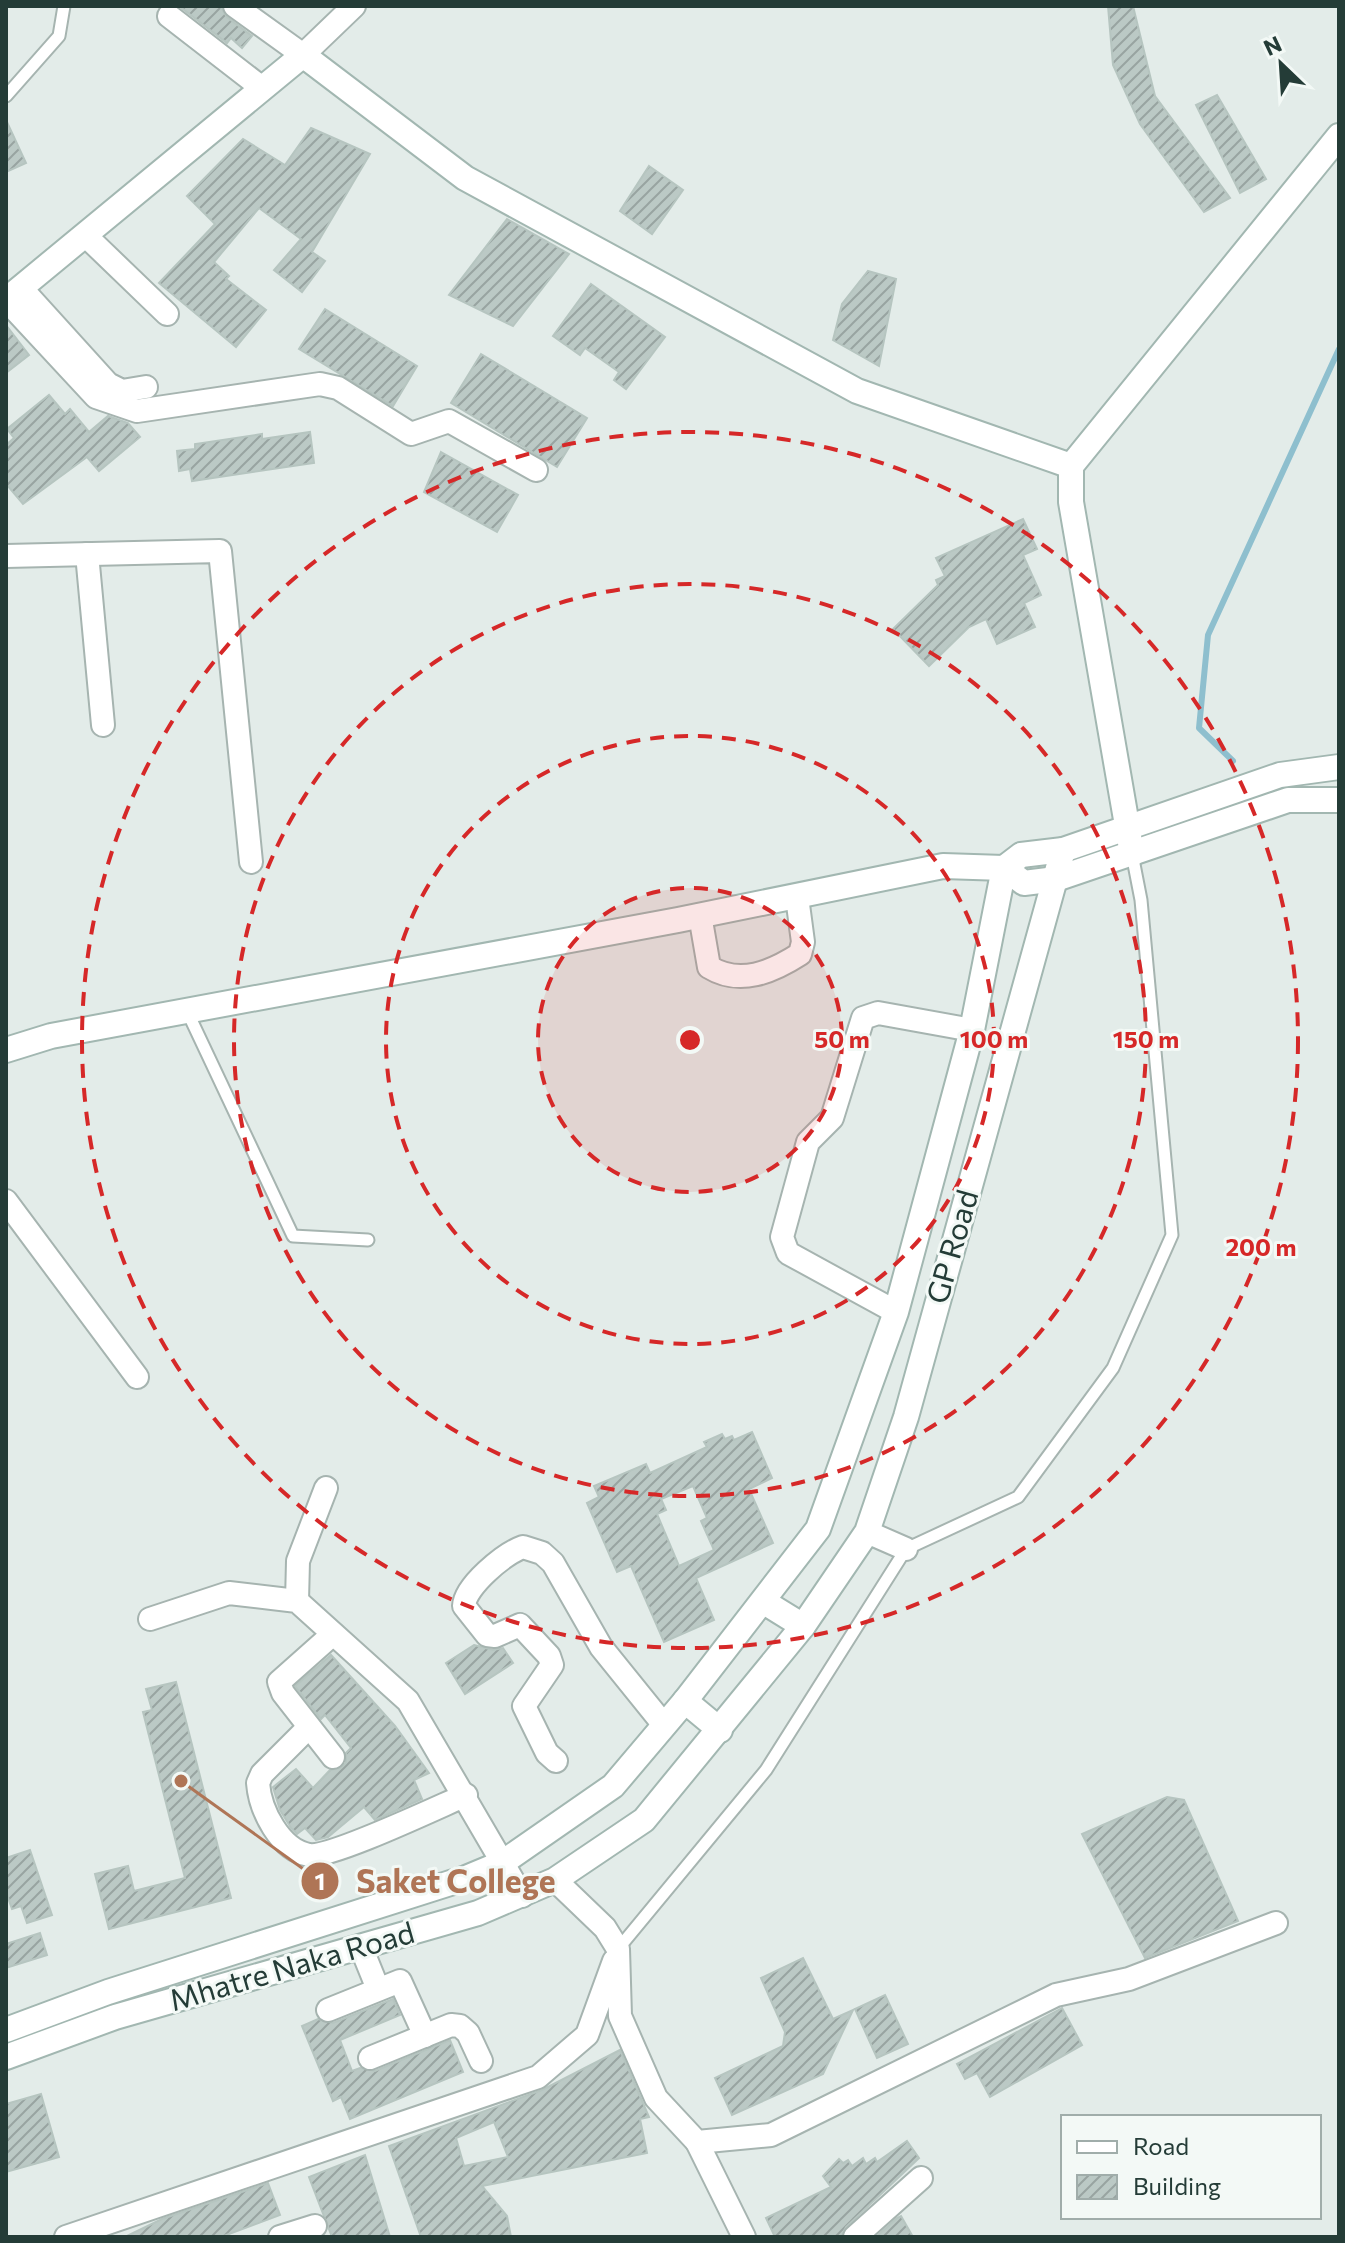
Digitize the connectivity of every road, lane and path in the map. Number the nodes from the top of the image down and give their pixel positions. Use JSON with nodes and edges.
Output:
{"nodes":[{"id":1,"x":64,"y":6,"type":"edge"},
{"id":2,"x":235,"y":6,"type":"edge"},
{"id":3,"x":354,"y":6,"type":"edge"},
{"id":4,"x":169,"y":16,"type":"dead end"},
{"id":5,"x":303,"y":55,"type":"junction"},
{"id":6,"x":262,"y":88,"type":"junction"},
{"id":7,"x":6,"y":96,"type":"edge"},
{"id":8,"x":1339,"y":136,"type":"edge"},
{"id":9,"x":85,"y":235,"type":"junction"},
{"id":10,"x":11,"y":296,"type":"edge"},
{"id":11,"x":167,"y":314,"type":"dead end"},
{"id":12,"x":146,"y":387,"type":"dead end"},
{"id":13,"x":1071,"y":466,"type":"junction"},
{"id":14,"x":536,"y":470,"type":"dead end"},
{"id":15,"x":87,"y":554,"type":"junction"},
{"id":16,"x":6,"y":556,"type":"edge"},
{"id":17,"x":103,"y":725,"type":"dead end"},
{"id":18,"x":1339,"y":767,"type":"edge"},
{"id":19,"x":1339,"y":800,"type":"edge"},
{"id":20,"x":1128,"y":829,"type":"junction"},
{"id":21,"x":1063,"y":850,"type":"junction"},
{"id":22,"x":1132,"y":854,"type":"junction"},
{"id":23,"x":251,"y":862,"type":"dead end"},
{"id":24,"x":1004,"y":868,"type":"junction"},
{"id":25,"x":1056,"y":879,"type":"junction"},
{"id":26,"x":797,"y":897,"type":"junction"},
{"id":27,"x":700,"y":915,"type":"junction"},
{"id":28,"x":186,"y":1010,"type":"junction"},
{"id":29,"x":972,"y":1030,"type":"junction"},
{"id":30,"x":6,"y":1050,"type":"edge"},
{"id":31,"x":6,"y":1201,"type":"edge"},
{"id":32,"x":368,"y":1240,"type":"dead end"},
{"id":33,"x":896,"y":1312,"type":"junction"},
{"id":34,"x":137,"y":1377,"type":"dead end"},
{"id":35,"x":326,"y":1488,"type":"dead end"},
{"id":36,"x":867,"y":1532,"type":"junction"},
{"id":37,"x":906,"y":1549,"type":"junction"},
{"id":38,"x":297,"y":1601,"type":"junction"},
{"id":39,"x":764,"y":1602,"type":"junction"},
{"id":40,"x":150,"y":1619,"type":"dead end"},
{"id":41,"x":803,"y":1626,"type":"junction"},
{"id":42,"x":333,"y":1634,"type":"junction"},
{"id":43,"x":685,"y":1701,"type":"junction"},
{"id":44,"x":664,"y":1725,"type":"junction"},
{"id":45,"x":309,"y":1727,"type":"junction"},
{"id":46,"x":720,"y":1730,"type":"junction"},
{"id":47,"x":333,"y":1757,"type":"dead end"},
{"id":48,"x":556,"y":1761,"type":"dead end"},
{"id":49,"x":466,"y":1795,"type":"junction"},
{"id":50,"x":502,"y":1863,"type":"junction"},
{"id":51,"x":555,"y":1880,"type":"junction"},
{"id":52,"x":522,"y":1896,"type":"junction"},
{"id":53,"x":1276,"y":1923,"type":"dead end"},
{"id":54,"x":361,"y":1947,"type":"junction"},
{"id":55,"x":618,"y":1949,"type":"junction"},
{"id":56,"x":378,"y":1989,"type":"junction"},
{"id":57,"x":108,"y":1992,"type":"junction"},
{"id":58,"x":328,"y":2010,"type":"dead end"},
{"id":59,"x":115,"y":2017,"type":"junction"},
{"id":60,"x":6,"y":2030,"type":"edge"},
{"id":61,"x":425,"y":2036,"type":"junction"},
{"id":62,"x":6,"y":2057,"type":"edge"},
{"id":63,"x":370,"y":2058,"type":"dead end"},
{"id":64,"x":481,"y":2061,"type":"dead end"},
{"id":65,"x":697,"y":2142,"type":"junction"},
{"id":66,"x":921,"y":2178,"type":"dead end"},
{"id":67,"x":315,"y":2226,"type":"dead end"},
{"id":68,"x":66,"y":2237,"type":"edge"},
{"id":69,"x":280,"y":2237,"type":"edge"},
{"id":70,"x":744,"y":2237,"type":"edge"},
{"id":71,"x":855,"y":2237,"type":"edge"}],
"edges":[{"from":1,"to":7,"type":"lane"},
{"from":2,"to":5,"type":"street"},
{"from":3,"to":5,"type":"street"},
{"from":4,"to":6,"type":"street"},
{"from":5,"to":6,"type":"street"},
{"from":5,"to":13,"type":"street"},
{"from":6,"to":9,"type":"street"},
{"from":8,"to":13,"type":"street"},
{"from":9,"to":10,"type":"street"},
{"from":9,"to":11,"type":"street"},
{"from":10,"to":12,"type":"street"},
{"from":10,"to":14,"type":"street"},
{"from":13,"to":20,"type":"street"},
{"from":15,"to":16,"type":"street"},
{"from":15,"to":17,"type":"street"},
{"from":15,"to":23,"type":"street"},
{"from":18,"to":20,"type":"street"},
{"from":19,"to":22,"type":"street"},
{"from":20,"to":21,"type":"street"},
{"from":20,"to":22,"type":"street"},
{"from":21,"to":24,"type":"street"},
{"from":21,"to":25,"type":"street","name":"GP Road"},
{"from":22,"to":25,"type":"street"},
{"from":22,"to":37,"type":"lane"},
{"from":24,"to":25,"type":"street"},
{"from":24,"to":26,"type":"street"},
{"from":24,"to":29,"type":"street","name":"GP Road"},
{"from":25,"to":36,"type":"street","name":"GP Road"},
{"from":26,"to":27,"type":"street"},
{"from":26,"to":27,"type":"street"},
{"from":27,"to":28,"type":"street"},
{"from":28,"to":30,"type":"street"},
{"from":28,"to":32,"type":"lane"},
{"from":29,"to":33,"type":"street","name":"GP Road"},
{"from":29,"to":33,"type":"street"},
{"from":31,"to":34,"type":"street"},
{"from":33,"to":39,"type":"street","name":"GP Road"},
{"from":35,"to":38,"type":"street"},
{"from":36,"to":37,"type":"street"},
{"from":36,"to":41,"type":"street","name":"GP Road"},
{"from":37,"to":55,"type":"lane"},
{"from":38,"to":40,"type":"street"},
{"from":38,"to":42,"type":"street"},
{"from":39,"to":41,"type":"street"},
{"from":39,"to":43,"type":"street","name":"Mhatre Naka Road"},
{"from":41,"to":46,"type":"street","name":"Mhatre Naka Road"},
{"from":42,"to":45,"type":"street"},
{"from":42,"to":49,"type":"street"},
{"from":43,"to":44,"type":"street","name":"Mhatre Naka Road"},
{"from":43,"to":46,"type":"street"},
{"from":44,"to":48,"type":"street"},
{"from":44,"to":50,"type":"street","name":"Mhatre Naka Road"},
{"from":45,"to":47,"type":"street"},
{"from":45,"to":49,"type":"street"},
{"from":46,"to":51,"type":"street","name":"Mhatre Naka Road"},
{"from":49,"to":50,"type":"street"},
{"from":50,"to":52,"type":"street"},
{"from":50,"to":57,"type":"street","name":"Mhatre Naka Road"},
{"from":51,"to":52,"type":"street","name":"Mhatre Naka Road"},
{"from":51,"to":55,"type":"street"},
{"from":52,"to":54,"type":"street","name":"Mhatre Naka Road"},
{"from":53,"to":65,"type":"street"},
{"from":54,"to":56,"type":"street"},
{"from":54,"to":59,"type":"street","name":"Mhatre Naka Road"},
{"from":55,"to":65,"type":"street"},
{"from":55,"to":68,"type":"street"},
{"from":56,"to":58,"type":"street"},
{"from":56,"to":61,"type":"street"},
{"from":57,"to":59,"type":"street"},
{"from":57,"to":60,"type":"street","name":"Mhatre Naka Road"},
{"from":59,"to":62,"type":"street","name":"Mhatre Naka Road"},
{"from":61,"to":63,"type":"street"},
{"from":61,"to":64,"type":"street"},
{"from":65,"to":70,"type":"street"},
{"from":66,"to":71,"type":"street"},
{"from":67,"to":69,"type":"street"}]}
